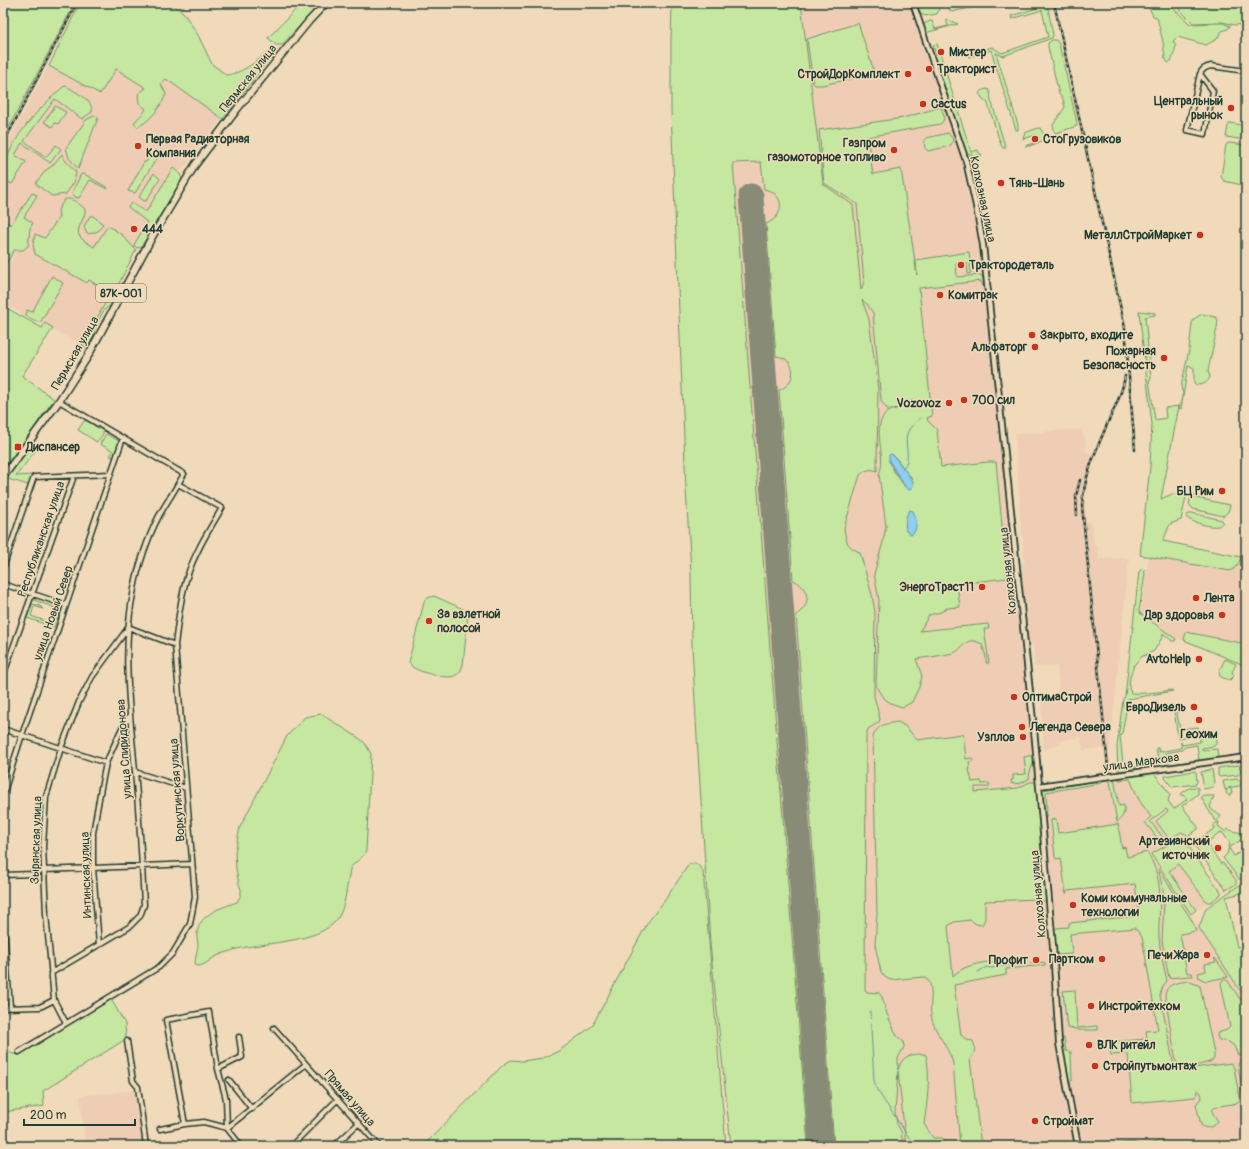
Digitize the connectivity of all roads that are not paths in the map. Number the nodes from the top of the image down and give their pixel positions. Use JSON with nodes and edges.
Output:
{"nodes":[{"id":1,"x":326,"y":3,"type":"edge"},
{"id":2,"x":913,"y":3,"type":"edge"},
{"id":3,"x":1246,"y":71,"type":"edge"},
{"id":4,"x":1200,"y":74,"type":"junction"},
{"id":5,"x":59,"y":401,"type":"junction"},
{"id":6,"x":123,"y":438,"type":"junction"},
{"id":7,"x":111,"y":474,"type":"junction"},
{"id":8,"x":74,"y":476,"type":"junction"},
{"id":9,"x":3,"y":477,"type":"edge"},
{"id":10,"x":178,"y":484,"type":"junction"},
{"id":11,"x":3,"y":568,"type":"edge"},
{"id":12,"x":3,"y":584,"type":"edge"},
{"id":13,"x":32,"y":594,"type":"junction"},
{"id":14,"x":66,"y":605,"type":"junction"},
{"id":15,"x":128,"y":627,"type":"junction"},
{"id":16,"x":176,"y":645,"type":"junction"},
{"id":17,"x":3,"y":676,"type":"edge"},
{"id":18,"x":130,"y":714,"type":"junction"},
{"id":19,"x":3,"y":729,"type":"edge"},
{"id":20,"x":22,"y":735,"type":"junction"},
{"id":21,"x":61,"y":748,"type":"junction"},
{"id":22,"x":1246,"y":757,"type":"edge"},
{"id":23,"x":106,"y":763,"type":"junction"},
{"id":24,"x":136,"y":772,"type":"junction"},
{"id":25,"x":1039,"y":786,"type":"junction"},
{"id":26,"x":186,"y":788,"type":"junction"},
{"id":27,"x":3,"y":795,"type":"edge"},
{"id":28,"x":192,"y":864,"type":"junction"},
{"id":29,"x":142,"y":867,"type":"junction"},
{"id":30,"x":93,"y":868,"type":"junction"},
{"id":31,"x":44,"y":870,"type":"junction"},
{"id":32,"x":3,"y":875,"type":"edge"},
{"id":33,"x":3,"y":914,"type":"edge"},
{"id":34,"x":99,"y":945,"type":"junction"},
{"id":35,"x":51,"y":973,"type":"junction"},
{"id":36,"x":54,"y":1000,"type":"junction"},
{"id":37,"x":10,"y":1007,"type":"junction"},
{"id":38,"x":3,"y":1008,"type":"edge"},
{"id":39,"x":66,"y":1023,"type":"junction"},
{"id":40,"x":274,"y":1028,"type":"dead end"},
{"id":41,"x":240,"y":1037,"type":"dead end"},
{"id":42,"x":127,"y":1041,"type":"dead end"},
{"id":43,"x":19,"y":1052,"type":"dead end"},
{"id":44,"x":306,"y":1064,"type":"junction"},
{"id":45,"x":218,"y":1069,"type":"junction"},
{"id":46,"x":229,"y":1080,"type":"dead end"},
{"id":47,"x":338,"y":1099,"type":"junction"},
{"id":48,"x":252,"y":1108,"type":"junction"},
{"id":49,"x":359,"y":1123,"type":"junction"},
{"id":50,"x":185,"y":1124,"type":"junction"},
{"id":51,"x":227,"y":1128,"type":"junction"},
{"id":52,"x":160,"y":1129,"type":"dead end"},
{"id":53,"x":377,"y":1144,"type":"edge"},
{"id":54,"x":146,"y":1146,"type":"edge"},
{"id":55,"x":241,"y":1146,"type":"edge"},
{"id":56,"x":291,"y":1146,"type":"edge"},
{"id":57,"x":334,"y":1146,"type":"edge"},
{"id":58,"x":372,"y":1146,"type":"edge"},
{"id":59,"x":1078,"y":1146,"type":"edge"}],
"edges":[{"from":1,"to":5,"type":"main road","name":"Пермская улица","number":"87К-001"},
{"from":2,"to":25,"type":"street","name":"Колхозная улица"},
{"from":3,"to":4,"type":"street"},
{"from":4,"to":4,"type":"street"},
{"from":5,"to":6,"type":"street"},
{"from":5,"to":9,"type":"main road","name":"Пермская улица","number":"87К-001"},
{"from":6,"to":7,"type":"street","name":"улица Новый Север"},
{"from":6,"to":10,"type":"street"},
{"from":7,"to":8,"type":"street"},
{"from":7,"to":14,"type":"street","name":"улица Новый Север"},
{"from":8,"to":11,"type":"street"},
{"from":8,"to":13,"type":"street","name":"Республиканская улица"},
{"from":10,"to":15,"type":"street","name":"улица Спиридонова"},
{"from":10,"to":16,"type":"street","name":"Воркутинская улица"},
{"from":12,"to":13,"type":"street"},
{"from":13,"to":14,"type":"street"},
{"from":13,"to":17,"type":"street","name":"Республиканская улица"},
{"from":14,"to":20,"type":"street","name":"улица Новый Север"},
{"from":15,"to":16,"type":"street"},
{"from":15,"to":18,"type":"street","name":"улица Спиридонова"},
{"from":15,"to":21,"type":"street","name":"Зырянская улица"},
{"from":16,"to":26,"type":"street","name":"Воркутинская улица"},
{"from":18,"to":23,"type":"street","name":"Интинская улица"},
{"from":18,"to":24,"type":"street","name":"улица Спиридонова"},
{"from":19,"to":20,"type":"street"},
{"from":20,"to":21,"type":"street"},
{"from":20,"to":27,"type":"street","name":"улица Новый Север"},
{"from":21,"to":23,"type":"street"},
{"from":21,"to":31,"type":"street","name":"Зырянская улица"},
{"from":22,"to":25,"type":"street","name":"улица Маркова"},
{"from":23,"to":30,"type":"street","name":"Интинская улица"},
{"from":24,"to":26,"type":"street"},
{"from":24,"to":29,"type":"street","name":"улица Спиридонова"},
{"from":25,"to":59,"type":"street","name":"Колхозная улица"},
{"from":26,"to":28,"type":"street","name":"Воркутинская улица"},
{"from":28,"to":29,"type":"street"},
{"from":28,"to":39,"type":"street","name":"Воркутинская улица"},
{"from":29,"to":30,"type":"street"},
{"from":29,"to":34,"type":"street","name":"улица Спиридонова"},
{"from":30,"to":31,"type":"street"},
{"from":30,"to":34,"type":"street","name":"Интинская улица"},
{"from":31,"to":32,"type":"street"},
{"from":31,"to":35,"type":"street","name":"Зырянская улица"},
{"from":33,"to":37,"type":"street"},
{"from":34,"to":35,"type":"street","name":"улица Спиридонова"},
{"from":35,"to":36,"type":"street","name":"Зырянская улица"},
{"from":36,"to":37,"type":"street"},
{"from":36,"to":39,"type":"street","name":"Зырянская улица"},
{"from":37,"to":38,"type":"street"},
{"from":39,"to":43,"type":"street","name":"Воркутинская улица"},
{"from":40,"to":44,"type":"street","name":"Прямая улица"},
{"from":41,"to":45,"type":"street"},
{"from":42,"to":54,"type":"street"},
{"from":44,"to":47,"type":"street","name":"Прямая улица"},
{"from":44,"to":48,"type":"street"},
{"from":45,"to":50,"type":"street"},
{"from":45,"to":51,"type":"street"},
{"from":46,"to":48,"type":"street"},
{"from":47,"to":49,"type":"street","name":"Прямая улица"},
{"from":47,"to":56,"type":"street"},
{"from":48,"to":51,"type":"street"},
{"from":49,"to":53,"type":"street","name":"Прямая улица"},
{"from":49,"to":57,"type":"street"},
{"from":50,"to":51,"type":"street"},
{"from":50,"to":52,"type":"street"},
{"from":51,"to":55,"type":"street"},
{"from":53,"to":58,"type":"street"}]}
